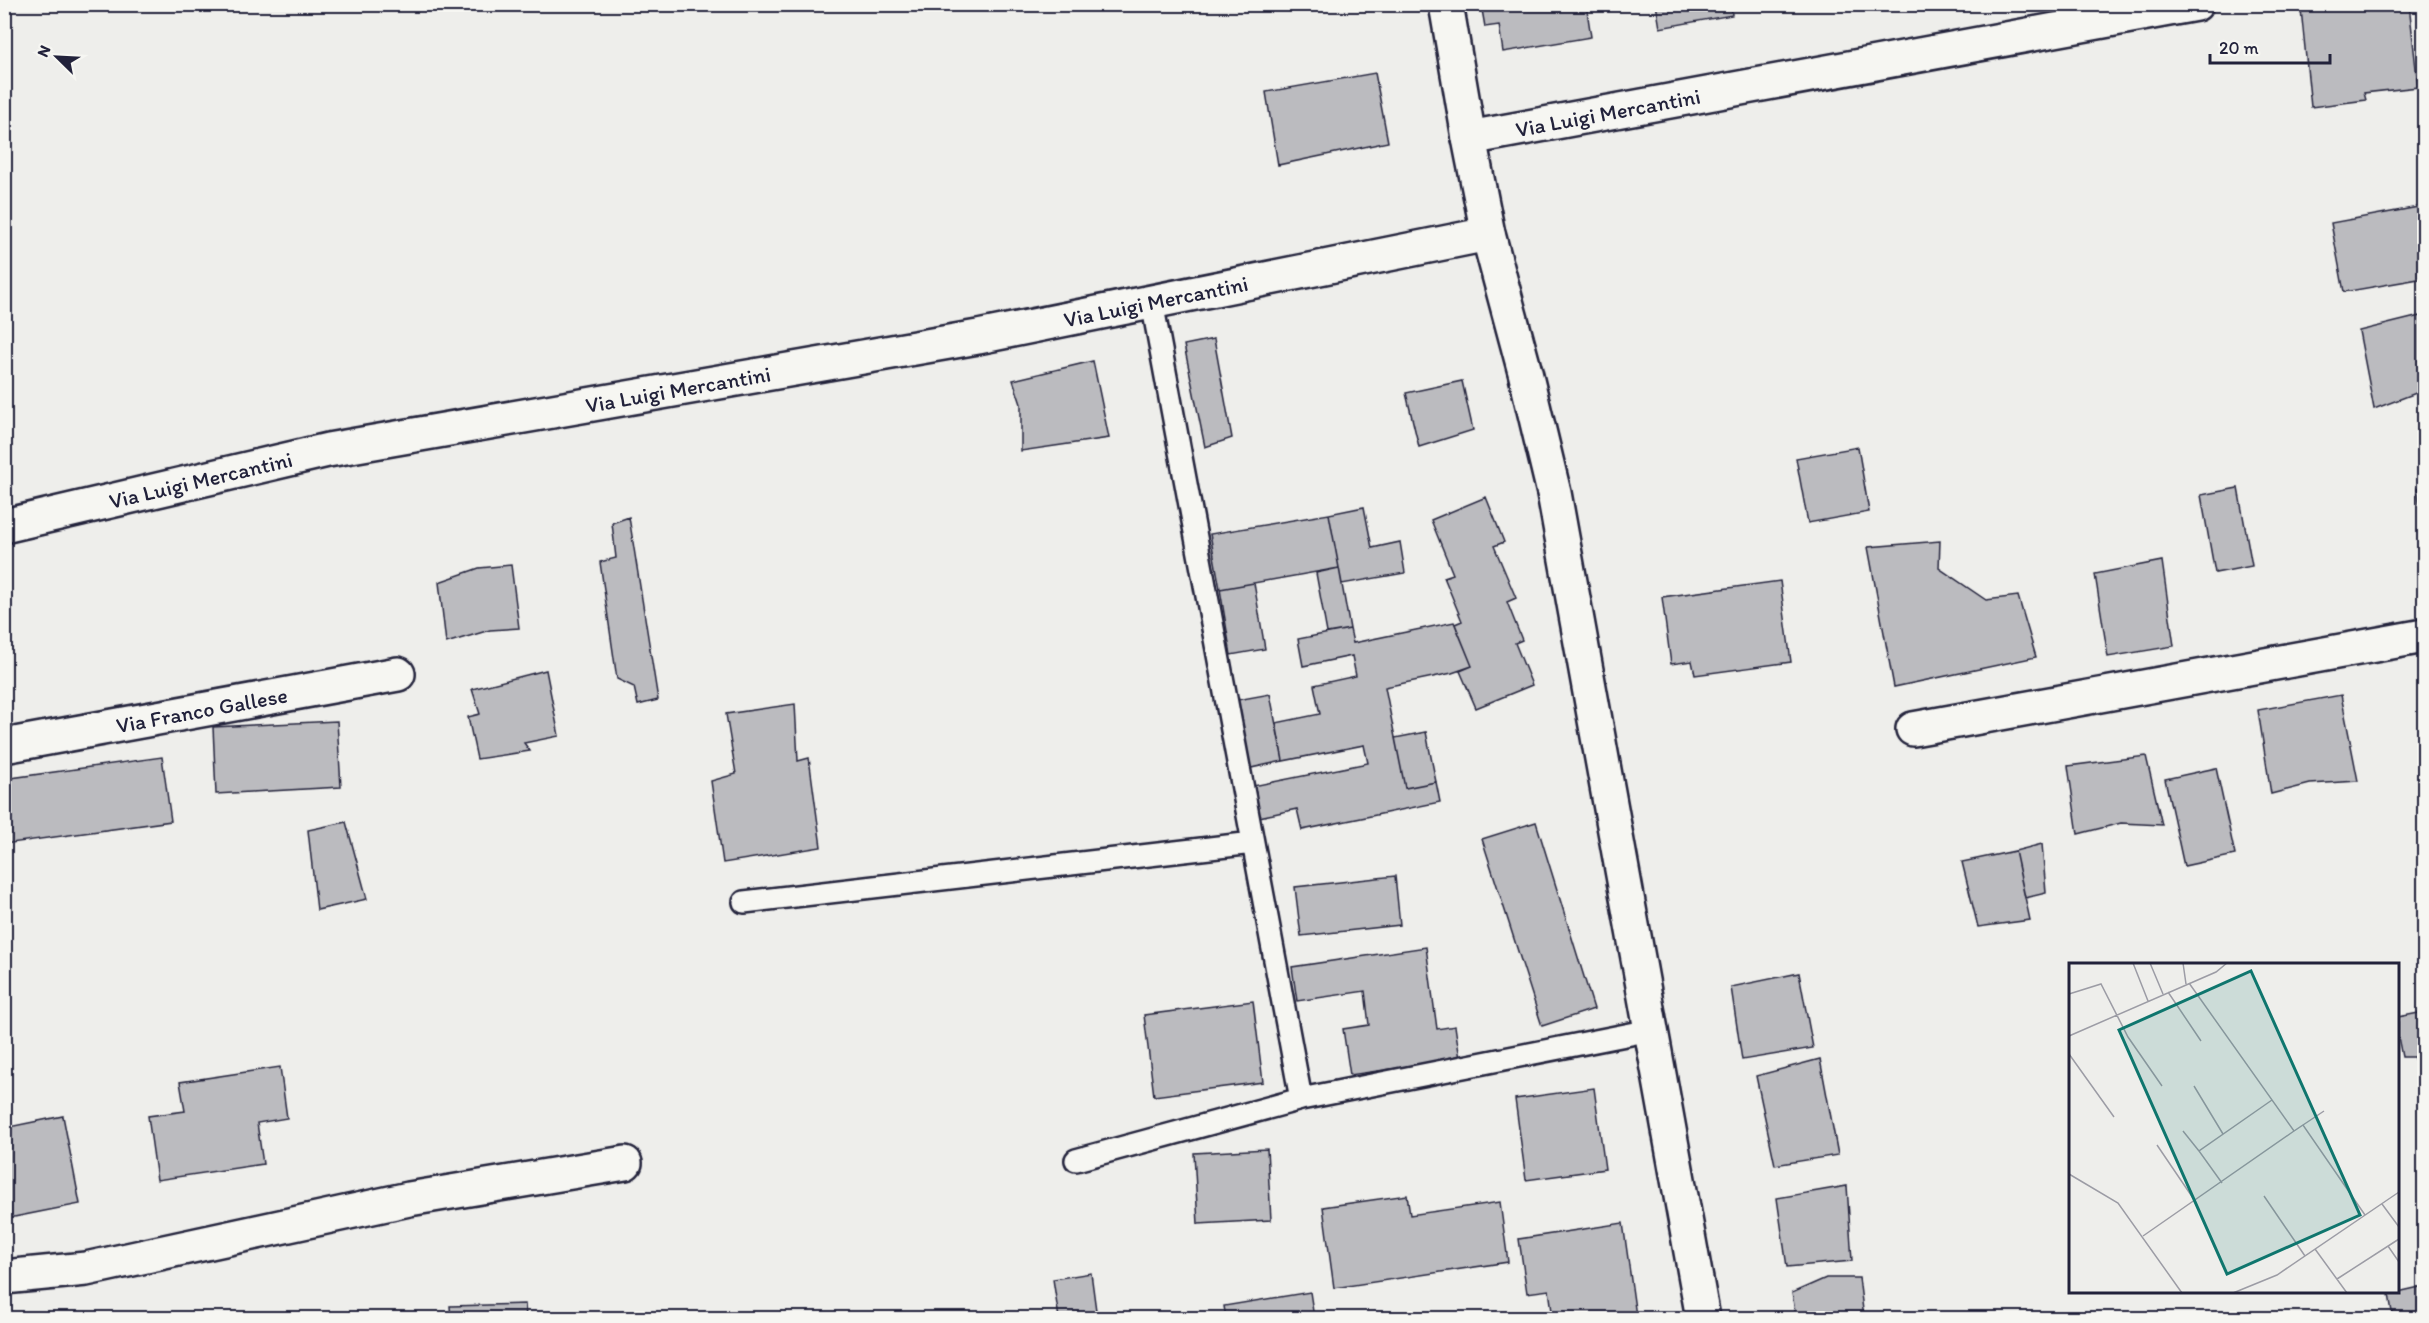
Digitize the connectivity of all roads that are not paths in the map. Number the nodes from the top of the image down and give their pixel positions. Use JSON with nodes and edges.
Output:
{"nodes":[{"id":1,"x":1446,"y":4,"type":"edge"},
{"id":2,"x":2196,"y":4,"type":"edge"},
{"id":3,"x":1469,"y":138,"type":"junction"},
{"id":4,"x":1488,"y":234,"type":"junction"},
{"id":5,"x":1152,"y":302,"type":"junction"},
{"id":6,"x":4,"y":526,"type":"edge"},
{"id":7,"x":2424,"y":636,"type":"edge"},
{"id":8,"x":398,"y":674,"type":"dead end"},
{"id":9,"x":1913,"y":729,"type":"dead end"},
{"id":10,"x":4,"y":746,"type":"edge"},
{"id":11,"x":1253,"y":843,"type":"junction"},
{"id":12,"x":744,"y":902,"type":"dead end"},
{"id":13,"x":1651,"y":1030,"type":"junction"},
{"id":14,"x":1301,"y":1100,"type":"junction"},
{"id":15,"x":1076,"y":1160,"type":"dead end"},
{"id":16,"x":625,"y":1163,"type":"dead end"},
{"id":17,"x":4,"y":1277,"type":"edge"},
{"id":18,"x":1701,"y":1318,"type":"edge"}],
"edges":[{"from":1,"to":3,"type":"street"},
{"from":2,"to":3,"type":"street","name":"Via Luigi Mercantini"},
{"from":3,"to":4,"type":"street"},
{"from":4,"to":5,"type":"street","name":"Via Luigi Mercantini"},
{"from":4,"to":13,"type":"street"},
{"from":5,"to":6,"type":"street","name":"Via Luigi Mercantini"},
{"from":5,"to":11,"type":"lane"},
{"from":7,"to":9,"type":"street"},
{"from":8,"to":10,"type":"street","name":"Via Franco Gallese"},
{"from":11,"to":12,"type":"lane"},
{"from":11,"to":14,"type":"lane"},
{"from":13,"to":14,"type":"lane"},
{"from":13,"to":18,"type":"street"},
{"from":14,"to":15,"type":"lane"},
{"from":16,"to":17,"type":"street"}]}
